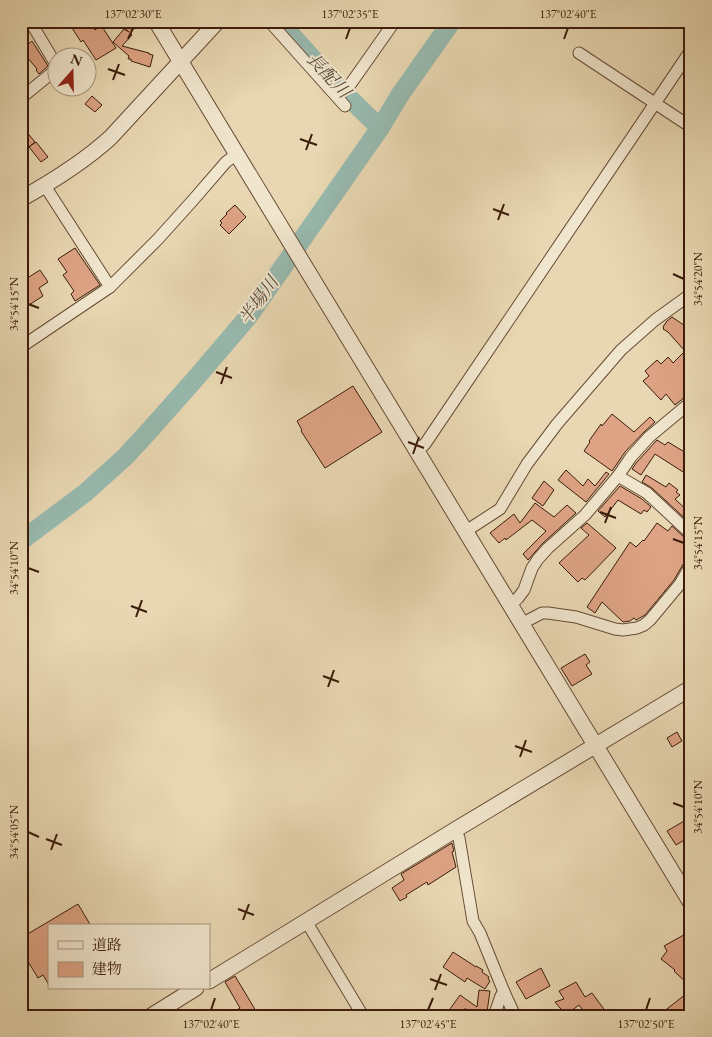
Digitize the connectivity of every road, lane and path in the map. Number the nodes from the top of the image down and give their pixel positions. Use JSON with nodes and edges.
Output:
{"nodes":[{"id":1,"x":30,"y":21,"type":"edge"},
{"id":2,"x":156,"y":21,"type":"edge"},
{"id":3,"x":218,"y":21,"type":"edge"},
{"id":4,"x":269,"y":21,"type":"edge"},
{"id":5,"x":395,"y":21,"type":"edge"},
{"id":6,"x":691,"y":50,"type":"edge"},
{"id":7,"x":48,"y":51,"type":"edge"},
{"id":8,"x":578,"y":53,"type":"dead end"},
{"id":9,"x":181,"y":62,"type":"junction"},
{"id":10,"x":48,"y":76,"type":"edge"},
{"id":11,"x":341,"y":93,"type":"junction"},
{"id":12,"x":21,"y":98,"type":"edge"},
{"id":13,"x":654,"y":104,"type":"junction"},
{"id":14,"x":345,"y":106,"type":"dead end"},
{"id":15,"x":691,"y":127,"type":"edge"},
{"id":16,"x":237,"y":154,"type":"junction"},
{"id":17,"x":45,"y":186,"type":"junction"},
{"id":18,"x":21,"y":199,"type":"edge"},
{"id":19,"x":110,"y":287,"type":"junction"},
{"id":20,"x":691,"y":294,"type":"edge"},
{"id":21,"x":21,"y":347,"type":"edge"},
{"id":22,"x":691,"y":402,"type":"edge"},
{"id":23,"x":417,"y":451,"type":"junction"},
{"id":24,"x":618,"y":476,"type":"junction"},
{"id":25,"x":466,"y":531,"type":"junction"},
{"id":26,"x":691,"y":534,"type":"edge"},
{"id":27,"x":691,"y":565,"type":"edge"},
{"id":28,"x":510,"y":606,"type":"junction"},
{"id":29,"x":522,"y":624,"type":"junction"},
{"id":30,"x":691,"y":688,"type":"edge"},
{"id":31,"x":595,"y":745,"type":"junction"},
{"id":32,"x":455,"y":830,"type":"junction"},
{"id":33,"x":691,"y":902,"type":"edge"},
{"id":34,"x":306,"y":921,"type":"junction"},
{"id":35,"x":210,"y":980,"type":"edge"},
{"id":36,"x":193,"y":990,"type":"edge"},
{"id":37,"x":504,"y":992,"type":"junction"},
{"id":38,"x":151,"y":1016,"type":"edge"},
{"id":39,"x":363,"y":1016,"type":"edge"},
{"id":40,"x":494,"y":1016,"type":"edge"},
{"id":41,"x":515,"y":1016,"type":"edge"}],
"edges":[{"from":1,"to":7,"type":"street"},
{"from":2,"to":9,"type":"street"},
{"from":3,"to":9,"type":"street"},
{"from":4,"to":11,"type":"street"},
{"from":5,"to":11,"type":"street"},
{"from":6,"to":13,"type":"street"},
{"from":8,"to":13,"type":"street"},
{"from":9,"to":16,"type":"street"},
{"from":9,"to":17,"type":"street"},
{"from":10,"to":12,"type":"street"},
{"from":11,"to":14,"type":"street"},
{"from":13,"to":15,"type":"street"},
{"from":13,"to":23,"type":"street"},
{"from":16,"to":19,"type":"street"},
{"from":16,"to":23,"type":"street"},
{"from":17,"to":18,"type":"street"},
{"from":17,"to":19,"type":"street"},
{"from":19,"to":21,"type":"street"},
{"from":20,"to":25,"type":"street"},
{"from":22,"to":24,"type":"street"},
{"from":23,"to":25,"type":"street"},
{"from":24,"to":26,"type":"street"},
{"from":24,"to":28,"type":"street"},
{"from":25,"to":28,"type":"street"},
{"from":27,"to":29,"type":"street"},
{"from":28,"to":29,"type":"street"},
{"from":29,"to":31,"type":"street"},
{"from":30,"to":31,"type":"street"},
{"from":31,"to":32,"type":"street"},
{"from":31,"to":33,"type":"street"},
{"from":32,"to":34,"type":"street"},
{"from":32,"to":37,"type":"street"},
{"from":34,"to":35,"type":"street"},
{"from":34,"to":39,"type":"street"},
{"from":36,"to":38,"type":"street"},
{"from":37,"to":40,"type":"street"},
{"from":37,"to":41,"type":"street"}]}
